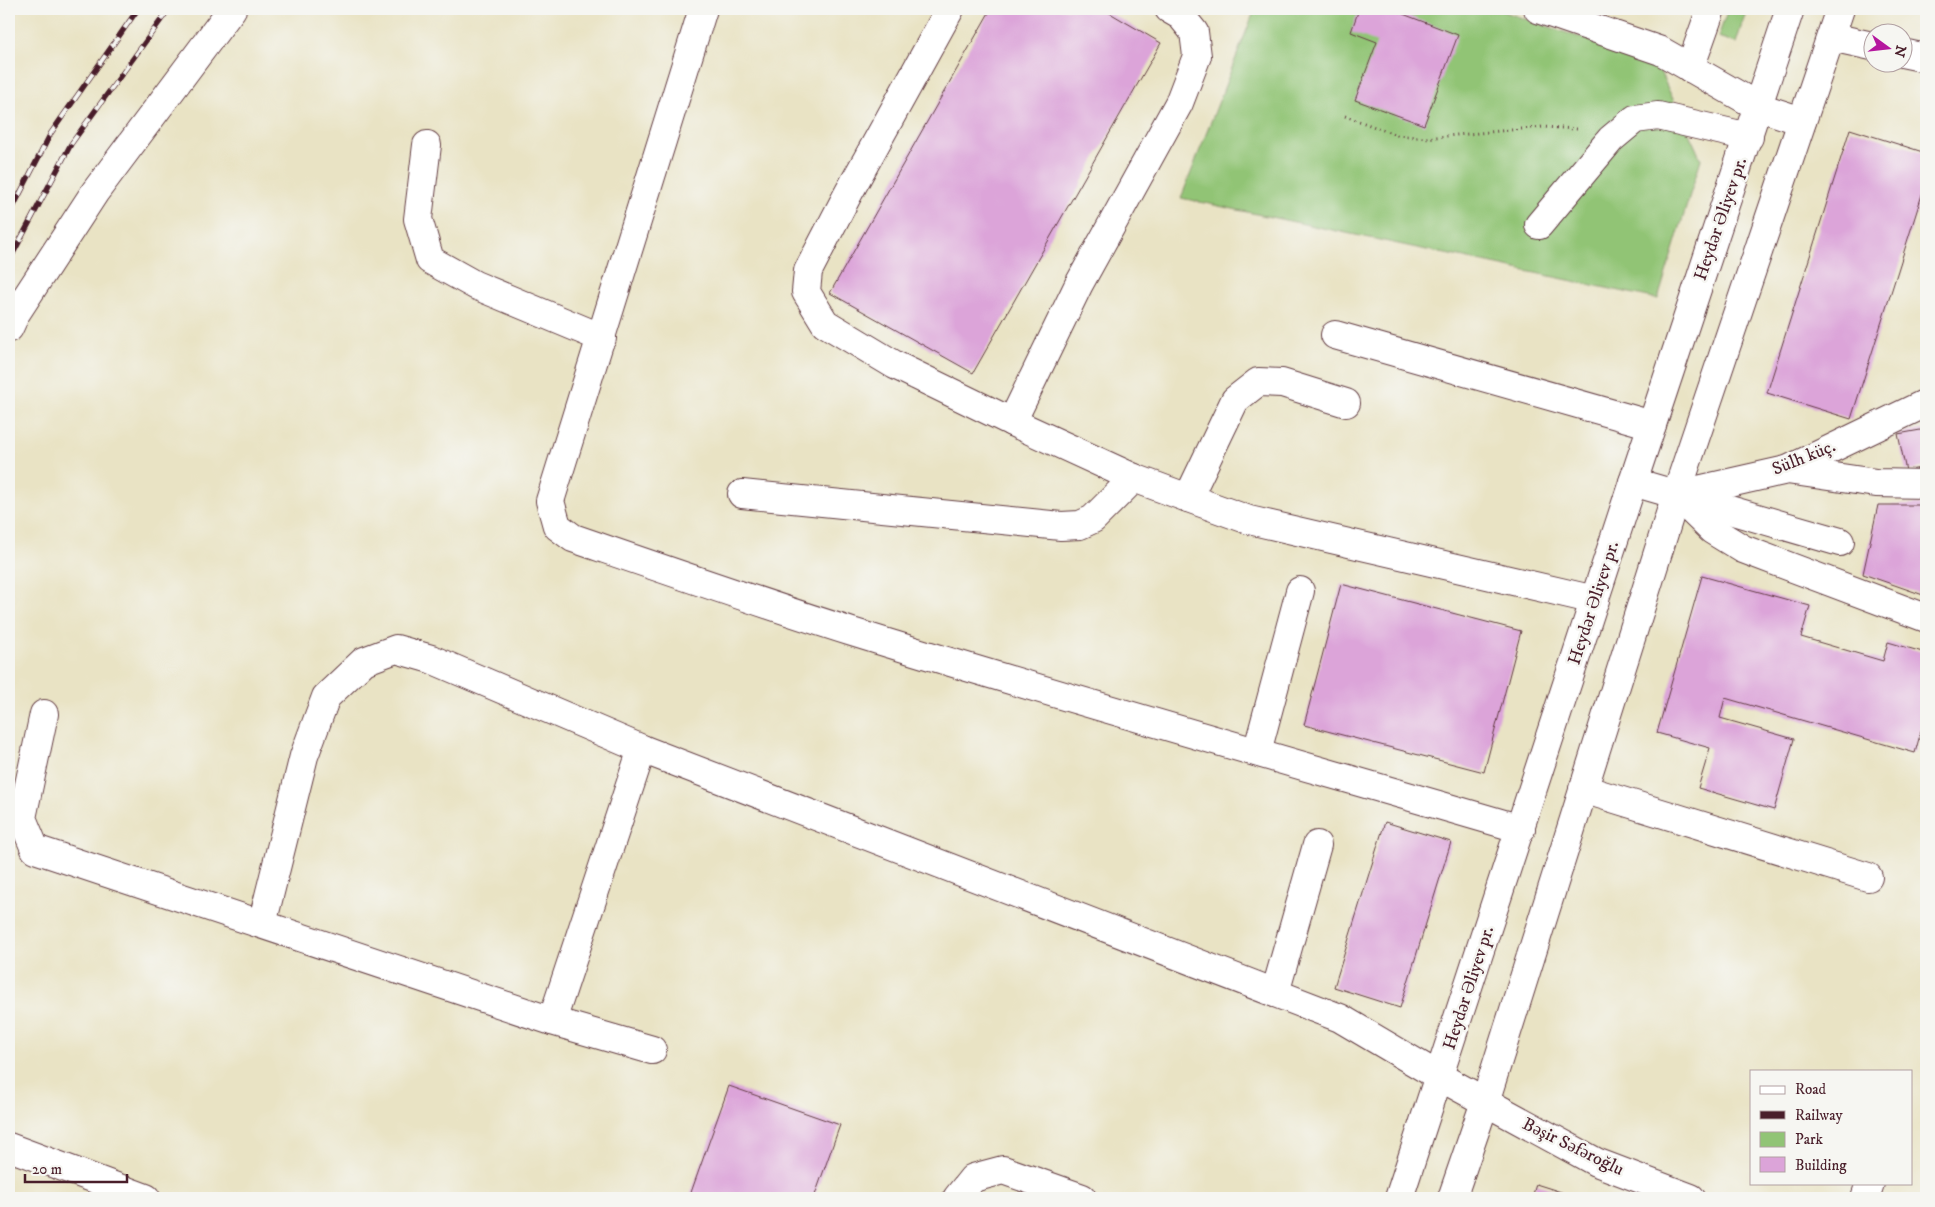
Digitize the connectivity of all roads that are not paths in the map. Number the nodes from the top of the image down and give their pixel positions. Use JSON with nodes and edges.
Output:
{"nodes":[{"id":1,"x":232,"y":9,"type":"edge"},
{"id":2,"x":703,"y":9,"type":"edge"},
{"id":3,"x":950,"y":9,"type":"edge"},
{"id":4,"x":1169,"y":9,"type":"edge"},
{"id":5,"x":1538,"y":9,"type":"edge"},
{"id":6,"x":1711,"y":9,"type":"edge"},
{"id":7,"x":1790,"y":9,"type":"edge"},
{"id":8,"x":1840,"y":9,"type":"edge"},
{"id":9,"x":1831,"y":37,"type":"junction"},
{"id":10,"x":1862,"y":44,"type":"edge"},
{"id":11,"x":1912,"y":55,"type":"edge"},
{"id":12,"x":1926,"y":58,"type":"edge"},
{"id":13,"x":1690,"y":68,"type":"junction"},
{"id":14,"x":1759,"y":107,"type":"junction"},
{"id":15,"x":1802,"y":121,"type":"junction"},
{"id":16,"x":1749,"y":136,"type":"junction"},
{"id":17,"x":428,"y":144,"type":"dead end"},
{"id":18,"x":1539,"y":225,"type":"dead end"},
{"id":19,"x":9,"y":328,"type":"edge"},
{"id":20,"x":1335,"y":335,"type":"dead end"},
{"id":21,"x":602,"y":338,"type":"junction"},
{"id":22,"x":1346,"y":403,"type":"dead end"},
{"id":23,"x":1926,"y":403,"type":"edge"},
{"id":24,"x":1012,"y":422,"type":"junction"},
{"id":25,"x":1652,"y":425,"type":"junction"},
{"id":26,"x":1787,"y":470,"type":"junction"},
{"id":27,"x":1134,"y":478,"type":"junction"},
{"id":28,"x":1633,"y":482,"type":"junction"},
{"id":29,"x":1926,"y":484,"type":"edge"},
{"id":30,"x":742,"y":494,"type":"dead end"},
{"id":31,"x":1676,"y":495,"type":"junction"},
{"id":32,"x":1188,"y":498,"type":"junction"},
{"id":33,"x":1840,"y":542,"type":"dead end"},
{"id":34,"x":1300,"y":591,"type":"dead end"},
{"id":35,"x":1595,"y":600,"type":"junction"},
{"id":36,"x":1926,"y":618,"type":"edge"},
{"id":37,"x":44,"y":714,"type":"dead end"},
{"id":38,"x":642,"y":749,"type":"junction"},
{"id":39,"x":1257,"y":752,"type":"junction"},
{"id":40,"x":1583,"y":789,"type":"junction"},
{"id":41,"x":1521,"y":830,"type":"junction"},
{"id":42,"x":1317,"y":845,"type":"dead end"},
{"id":43,"x":1868,"y":877,"type":"dead end"},
{"id":44,"x":262,"y":924,"type":"junction"},
{"id":45,"x":1275,"y":993,"type":"junction"},
{"id":46,"x":552,"y":1021,"type":"junction"},
{"id":47,"x":652,"y":1050,"type":"dead end"},
{"id":48,"x":1440,"y":1077,"type":"junction"},
{"id":49,"x":1485,"y":1102,"type":"junction"},
{"id":50,"x":9,"y":1147,"type":"edge"},
{"id":51,"x":1870,"y":1184,"type":"edge"},
{"id":52,"x":146,"y":1198,"type":"edge"},
{"id":53,"x":957,"y":1198,"type":"edge"},
{"id":54,"x":1082,"y":1198,"type":"edge"},
{"id":55,"x":1399,"y":1198,"type":"edge"},
{"id":56,"x":1452,"y":1198,"type":"edge"},
{"id":57,"x":1691,"y":1198,"type":"edge"},
{"id":58,"x":1865,"y":1198,"type":"edge"}],
"edges":[{"from":1,"to":19,"type":"street"},
{"from":2,"to":21,"type":"street"},
{"from":3,"to":24,"type":"street"},
{"from":4,"to":24,"type":"street"},
{"from":5,"to":13,"type":"street"},
{"from":6,"to":13,"type":"street"},
{"from":7,"to":14,"type":"street","name":"Heydər Əliyev pr."},
{"from":8,"to":9,"type":"street"},
{"from":9,"to":10,"type":"street"},
{"from":9,"to":15,"type":"street"},
{"from":11,"to":12,"type":"street"},
{"from":13,"to":14,"type":"street"},
{"from":14,"to":15,"type":"street"},
{"from":14,"to":16,"type":"street","name":"Heydər Əliyev pr."},
{"from":15,"to":31,"type":"street"},
{"from":16,"to":18,"type":"street"},
{"from":16,"to":25,"type":"street","name":"Heydər Əliyev pr."},
{"from":17,"to":21,"type":"street"},
{"from":20,"to":25,"type":"street"},
{"from":21,"to":39,"type":"street"},
{"from":22,"to":32,"type":"street"},
{"from":23,"to":26,"type":"street","name":"Sülh küç."},
{"from":24,"to":27,"type":"street"},
{"from":25,"to":28,"type":"street","name":"Heydər Əliyev pr."},
{"from":26,"to":29,"type":"street"},
{"from":26,"to":31,"type":"street","name":"Sülh küç."},
{"from":27,"to":30,"type":"street"},
{"from":27,"to":32,"type":"street"},
{"from":28,"to":31,"type":"street"},
{"from":28,"to":35,"type":"street","name":"Heydər Əliyev pr."},
{"from":31,"to":33,"type":"street"},
{"from":31,"to":36,"type":"street"},
{"from":31,"to":40,"type":"street"},
{"from":32,"to":35,"type":"street"},
{"from":34,"to":39,"type":"street"},
{"from":35,"to":41,"type":"street","name":"Heydər Əliyev pr."},
{"from":37,"to":44,"type":"street"},
{"from":38,"to":44,"type":"street","name":"Bəşir Səfəroğlu"},
{"from":38,"to":45,"type":"street","name":"Bəşir Səfəroğlu"},
{"from":38,"to":46,"type":"street"},
{"from":39,"to":41,"type":"street"},
{"from":40,"to":43,"type":"street"},
{"from":40,"to":49,"type":"street"},
{"from":41,"to":48,"type":"street","name":"Heydər Əliyev pr."},
{"from":42,"to":45,"type":"street"},
{"from":44,"to":46,"type":"street"},
{"from":45,"to":48,"type":"street","name":"Bəşir Səfəroğlu"},
{"from":46,"to":47,"type":"street"},
{"from":48,"to":49,"type":"street","name":"Bəşir Səfəroğlu"},
{"from":48,"to":55,"type":"street","name":"Heydər Əliyev pr."},
{"from":49,"to":56,"type":"street"},
{"from":49,"to":57,"type":"street","name":"Bəşir Səfəroğlu"},
{"from":50,"to":52,"type":"street"},
{"from":51,"to":58,"type":"street"},
{"from":53,"to":54,"type":"street"}]}
